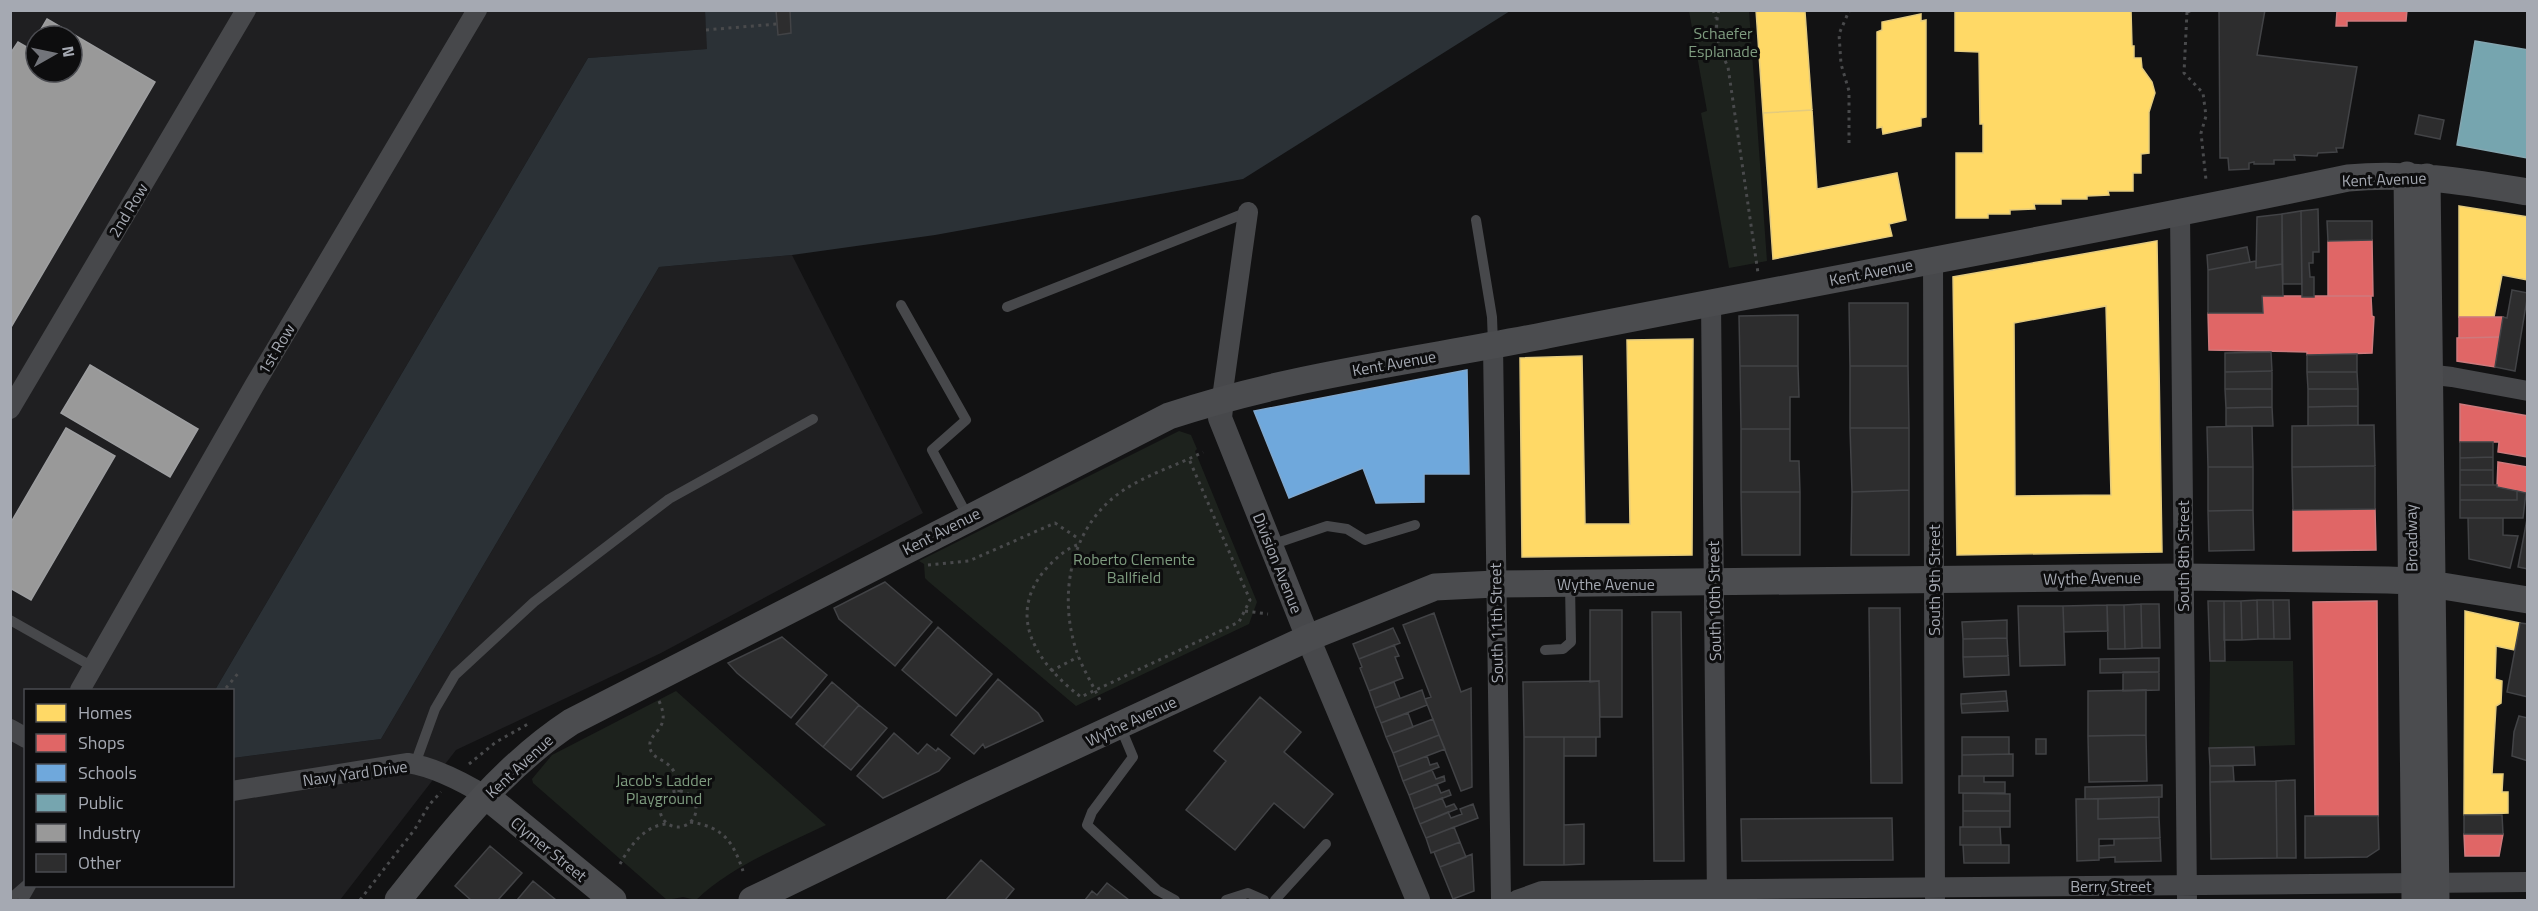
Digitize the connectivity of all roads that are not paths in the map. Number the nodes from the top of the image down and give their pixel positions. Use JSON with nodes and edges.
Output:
{"nodes":[{"id":1,"x":246,"y":10,"type":"edge"},
{"id":2,"x":477,"y":10,"type":"edge"},
{"id":3,"x":2417,"y":176,"type":"junction"},
{"id":4,"x":2528,"y":192,"type":"edge"},
{"id":5,"x":1248,"y":212,"type":"joint"},
{"id":6,"x":2180,"y":212,"type":"junction"},
{"id":7,"x":1476,"y":220,"type":"dead end"},
{"id":8,"x":1933,"y":259,"type":"junction"},
{"id":9,"x":1711,"y":302,"type":"junction"},
{"id":10,"x":901,"y":305,"type":"dead end"},
{"id":11,"x":1007,"y":308,"type":"dead end"},
{"id":12,"x":1493,"y":345,"type":"junction"},
{"id":13,"x":2419,"y":374,"type":"junction"},
{"id":14,"x":2528,"y":391,"type":"edge"},
{"id":15,"x":1222,"y":398,"type":"junction"},
{"id":16,"x":10,"y":409,"type":"edge"},
{"id":17,"x":813,"y":419,"type":"dead end"},
{"id":18,"x":968,"y":517,"type":"junction"},
{"id":19,"x":1415,"y":525,"type":"dead end"},
{"id":20,"x":1271,"y":545,"type":"junction"},
{"id":21,"x":2184,"y":577,"type":"junction"},
{"id":22,"x":1933,"y":580,"type":"junction"},
{"id":23,"x":2422,"y":582,"type":"junction"},
{"id":24,"x":1714,"y":583,"type":"junction"},
{"id":25,"x":1496,"y":584,"type":"junction"},
{"id":26,"x":1570,"y":584,"type":"junction"},
{"id":27,"x":2528,"y":600,"type":"edge"},
{"id":28,"x":10,"y":620,"type":"edge"},
{"id":29,"x":1308,"y":638,"type":"junction"},
{"id":30,"x":1545,"y":650,"type":"dead end"},
{"id":31,"x":93,"y":667,"type":"junction"},
{"id":32,"x":81,"y":689,"type":"edge"},
{"id":33,"x":1120,"y":726,"type":"junction"},
{"id":34,"x":10,"y":729,"type":"edge"},
{"id":35,"x":24,"y":737,"type":"edge"},
{"id":36,"x":415,"y":764,"type":"junction"},
{"id":37,"x":234,"y":791,"type":"edge"},
{"id":38,"x":480,"y":793,"type":"junction"},
{"id":39,"x":1326,"y":844,"type":"dead end"},
{"id":40,"x":2528,"y":882,"type":"edge"},
{"id":41,"x":24,"y":887,"type":"edge"},
{"id":42,"x":31,"y":887,"type":"edge"},
{"id":43,"x":2425,"y":892,"type":"edge"},
{"id":44,"x":2187,"y":893,"type":"edge"},
{"id":45,"x":1935,"y":894,"type":"edge"},
{"id":46,"x":1717,"y":895,"type":"edge"},
{"id":47,"x":10,"y":898,"type":"edge"},
{"id":48,"x":23,"y":900,"type":"edge"},
{"id":49,"x":398,"y":900,"type":"edge"},
{"id":50,"x":613,"y":900,"type":"edge"},
{"id":51,"x":752,"y":900,"type":"edge"},
{"id":52,"x":1174,"y":900,"type":"edge"},
{"id":53,"x":1226,"y":900,"type":"edge"},
{"id":54,"x":1264,"y":900,"type":"edge"},
{"id":55,"x":1275,"y":900,"type":"edge"},
{"id":56,"x":1418,"y":900,"type":"edge"},
{"id":57,"x":1501,"y":900,"type":"edge"},
{"id":58,"x":1517,"y":900,"type":"edge"}],
"edges":[{"from":1,"to":16,"type":"street","name":"2nd Row"},
{"from":2,"to":31,"type":"street","name":"1st Row"},
{"from":3,"to":4,"type":"main road","name":"Kent Avenue"},
{"from":3,"to":6,"type":"main road","name":"Kent Avenue"},
{"from":3,"to":13,"type":"main road","name":"Broadway"},
{"from":5,"to":11,"type":"lane"},
{"from":5,"to":15,"type":"street","name":"Division Avenue"},
{"from":6,"to":8,"type":"main road","name":"Kent Avenue"},
{"from":6,"to":21,"type":"street","name":"South 8th Street"},
{"from":7,"to":12,"type":"lane"},
{"from":8,"to":9,"type":"main road","name":"Kent Avenue"},
{"from":8,"to":22,"type":"street","name":"South 9th Street"},
{"from":9,"to":12,"type":"main road","name":"Kent Avenue"},
{"from":9,"to":24,"type":"street","name":"South 10th Street"},
{"from":10,"to":18,"type":"lane"},
{"from":12,"to":15,"type":"main road","name":"Kent Avenue"},
{"from":12,"to":25,"type":"street","name":"South 11th Street"},
{"from":13,"to":14,"type":"street"},
{"from":13,"to":23,"type":"main road","name":"Broadway"},
{"from":15,"to":18,"type":"main road","name":"Kent Avenue"},
{"from":15,"to":20,"type":"street","name":"Division Avenue"},
{"from":17,"to":36,"type":"lane"},
{"from":18,"to":38,"type":"main road","name":"Kent Avenue"},
{"from":19,"to":20,"type":"lane"},
{"from":20,"to":29,"type":"street","name":"Division Avenue"},
{"from":21,"to":22,"type":"main road","name":"Wythe Avenue"},
{"from":21,"to":23,"type":"main road","name":"Wythe Avenue"},
{"from":21,"to":44,"type":"street","name":"South 8th Street"},
{"from":22,"to":24,"type":"main road","name":"Wythe Avenue"},
{"from":22,"to":45,"type":"street","name":"South 9th Street"},
{"from":23,"to":27,"type":"main road","name":"Wythe Avenue"},
{"from":23,"to":43,"type":"main road","name":"Broadway"},
{"from":24,"to":26,"type":"main road","name":"Wythe Avenue"},
{"from":24,"to":46,"type":"street","name":"South 10th Street"},
{"from":25,"to":26,"type":"main road","name":"Wythe Avenue"},
{"from":25,"to":29,"type":"main road","name":"Wythe Avenue"},
{"from":25,"to":57,"type":"street","name":"South 11th Street"},
{"from":26,"to":30,"type":"lane"},
{"from":28,"to":31,"type":"lane"},
{"from":29,"to":33,"type":"main road","name":"Wythe Avenue"},
{"from":29,"to":56,"type":"street","name":"Division Avenue"},
{"from":31,"to":32,"type":"street","name":"1st Row"},
{"from":33,"to":51,"type":"main road","name":"Wythe Avenue"},
{"from":33,"to":52,"type":"lane"},
{"from":34,"to":35,"type":"street"},
{"from":36,"to":37,"type":"street","name":"Navy Yard Drive"},
{"from":36,"to":38,"type":"street","name":"Navy Yard Drive"},
{"from":38,"to":49,"type":"main road","name":"Kent Avenue"},
{"from":38,"to":50,"type":"main road","name":"Clymer Street"},
{"from":39,"to":55,"type":"lane"},
{"from":40,"to":43,"type":"street","name":"Berry Street"},
{"from":41,"to":47,"type":"lane"},
{"from":42,"to":48,"type":"lane"},
{"from":43,"to":44,"type":"street","name":"Berry Street"},
{"from":44,"to":45,"type":"street","name":"Berry Street"},
{"from":45,"to":46,"type":"street","name":"Berry Street"},
{"from":46,"to":58,"type":"street","name":"Berry Street"},
{"from":53,"to":54,"type":"lane"}]}
